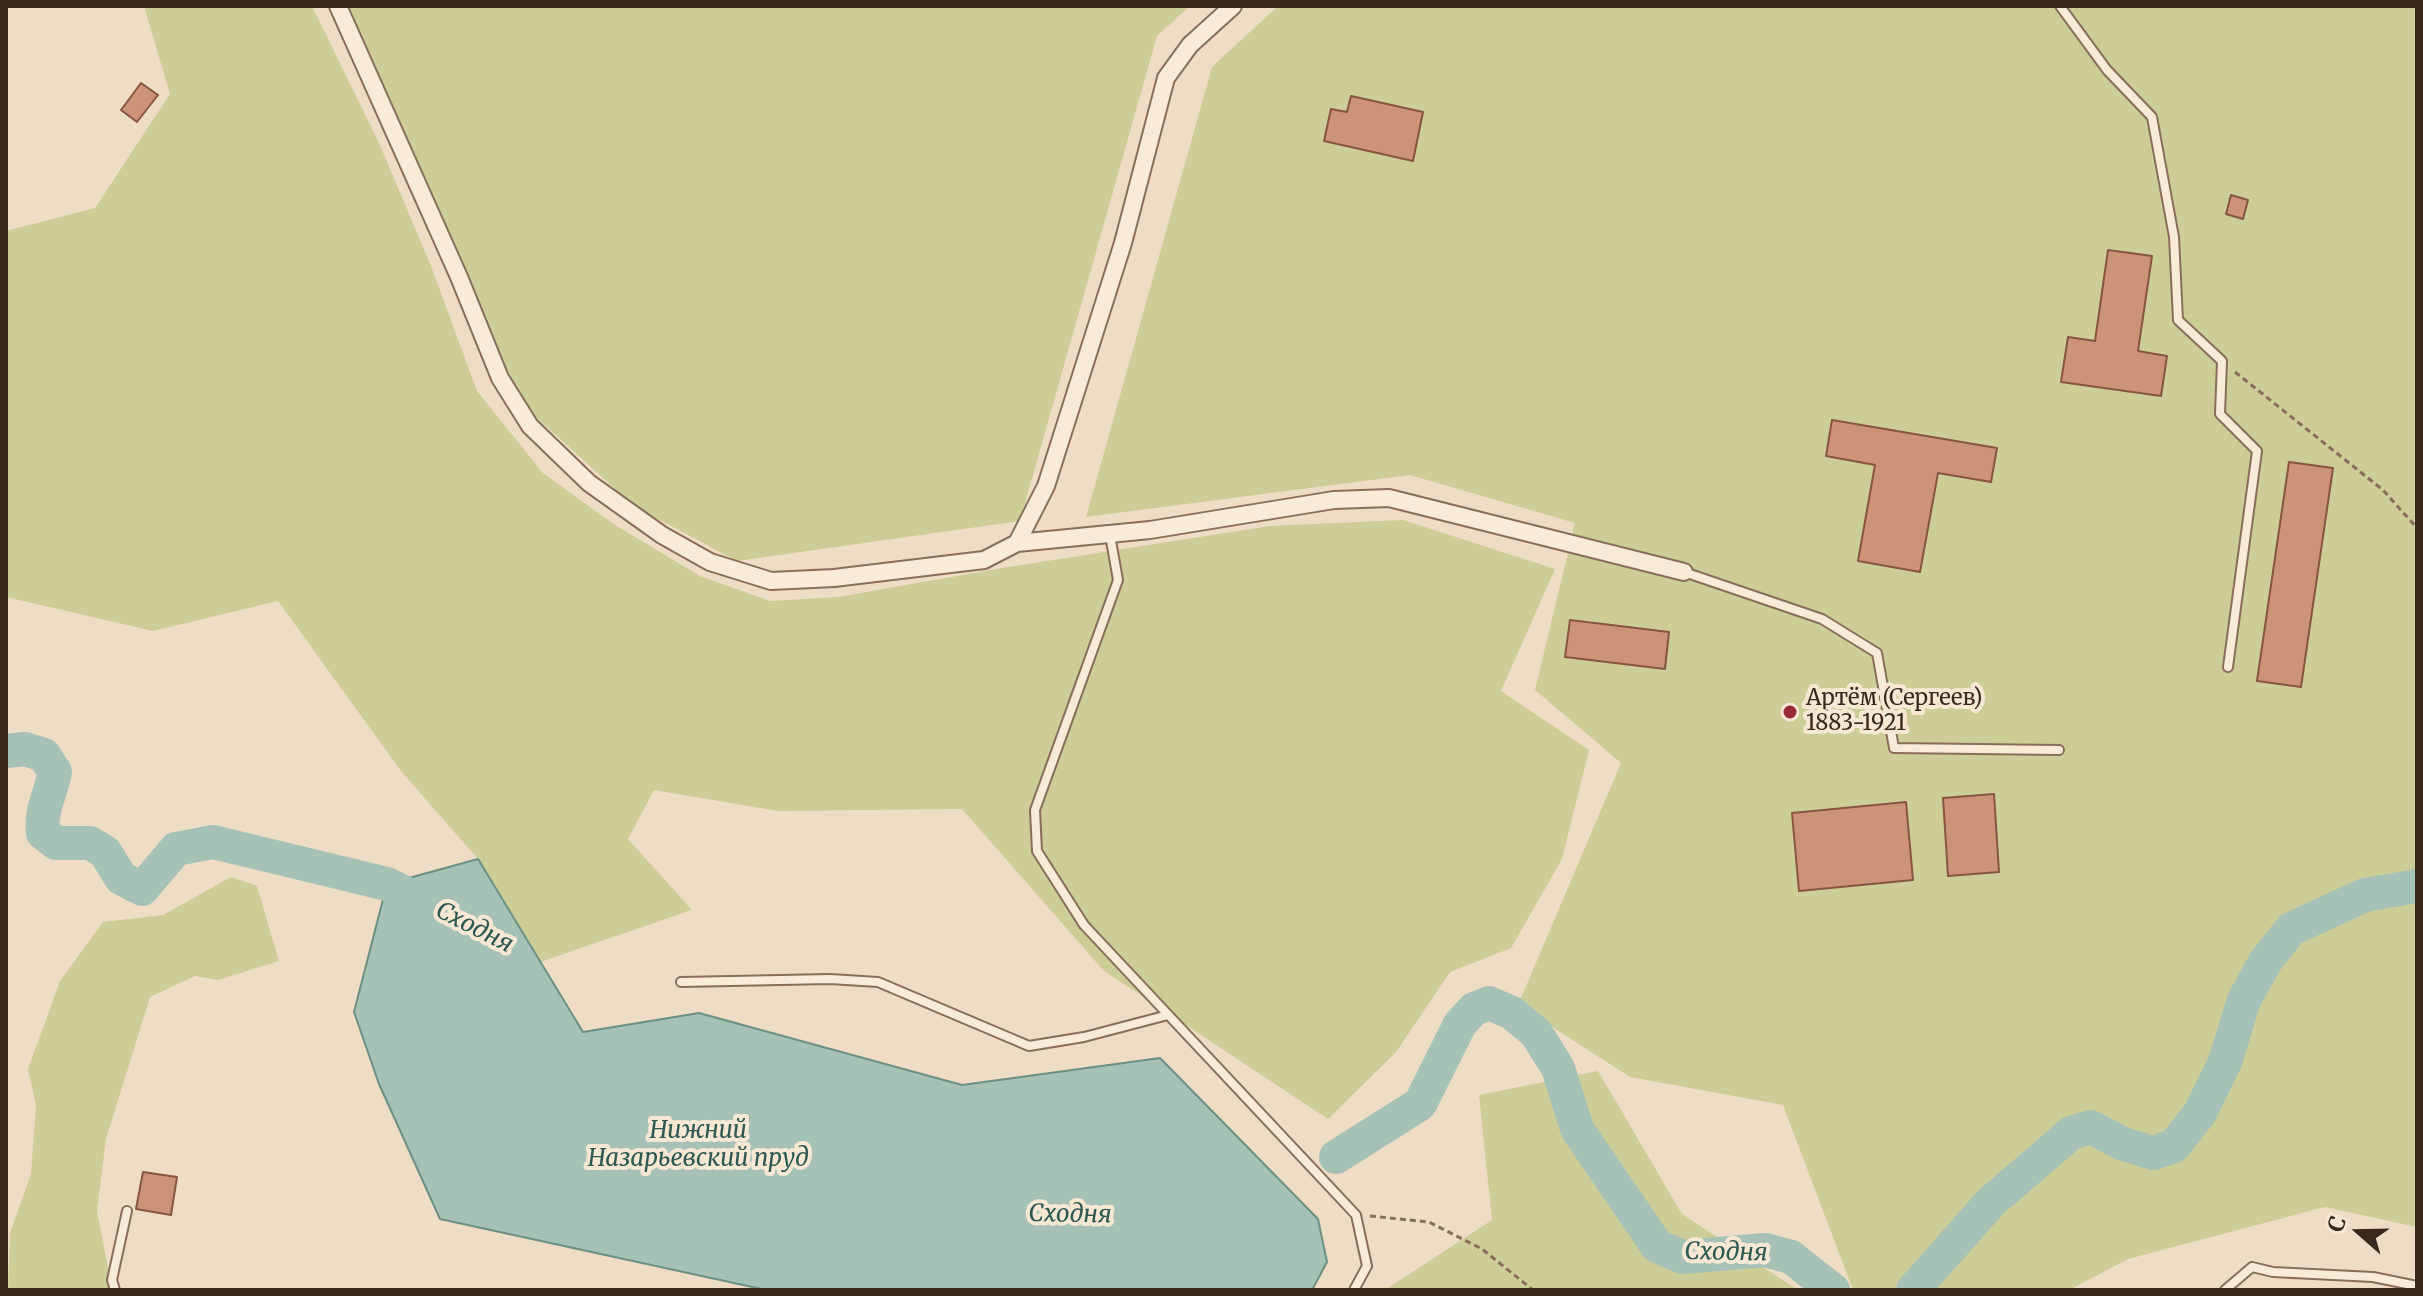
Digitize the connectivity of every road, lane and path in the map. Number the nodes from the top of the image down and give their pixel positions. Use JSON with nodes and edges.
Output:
{"nodes":[{"id":1,"x":338,"y":6,"type":"edge"},
{"id":2,"x":1233,"y":6,"type":"edge"},
{"id":3,"x":2060,"y":6,"type":"edge"},
{"id":4,"x":2222,"y":361,"type":"junction"},
{"id":5,"x":2417,"y":528,"type":"edge"},
{"id":6,"x":1110,"y":534,"type":"junction"},
{"id":7,"x":1017,"y":543,"type":"junction"},
{"id":8,"x":1684,"y":572,"type":"joint"},
{"id":9,"x":2228,"y":667,"type":"dead end"},
{"id":10,"x":2059,"y":750,"type":"dead end"},
{"id":11,"x":681,"y":982,"type":"dead end"},
{"id":12,"x":1168,"y":1015,"type":"junction"},
{"id":13,"x":127,"y":1211,"type":"dead end"},
{"id":14,"x":1356,"y":1215,"type":"junction"},
{"id":15,"x":2417,"y":1286,"type":"edge"},
{"id":16,"x":115,"y":1290,"type":"edge"},
{"id":17,"x":1354,"y":1290,"type":"edge"},
{"id":18,"x":1533,"y":1290,"type":"edge"},
{"id":19,"x":2225,"y":1290,"type":"edge"}],
"edges":[{"from":1,"to":7,"type":"street"},
{"from":2,"to":7,"type":"street"},
{"from":3,"to":4,"type":"lane"},
{"from":4,"to":5,"type":"path"},
{"from":4,"to":9,"type":"lane"},
{"from":6,"to":7,"type":"street"},
{"from":6,"to":8,"type":"street"},
{"from":6,"to":12,"type":"lane"},
{"from":8,"to":10,"type":"lane"},
{"from":11,"to":12,"type":"lane"},
{"from":12,"to":14,"type":"lane"},
{"from":13,"to":16,"type":"lane"},
{"from":14,"to":17,"type":"lane"},
{"from":14,"to":18,"type":"path"},
{"from":15,"to":19,"type":"lane"}]}
